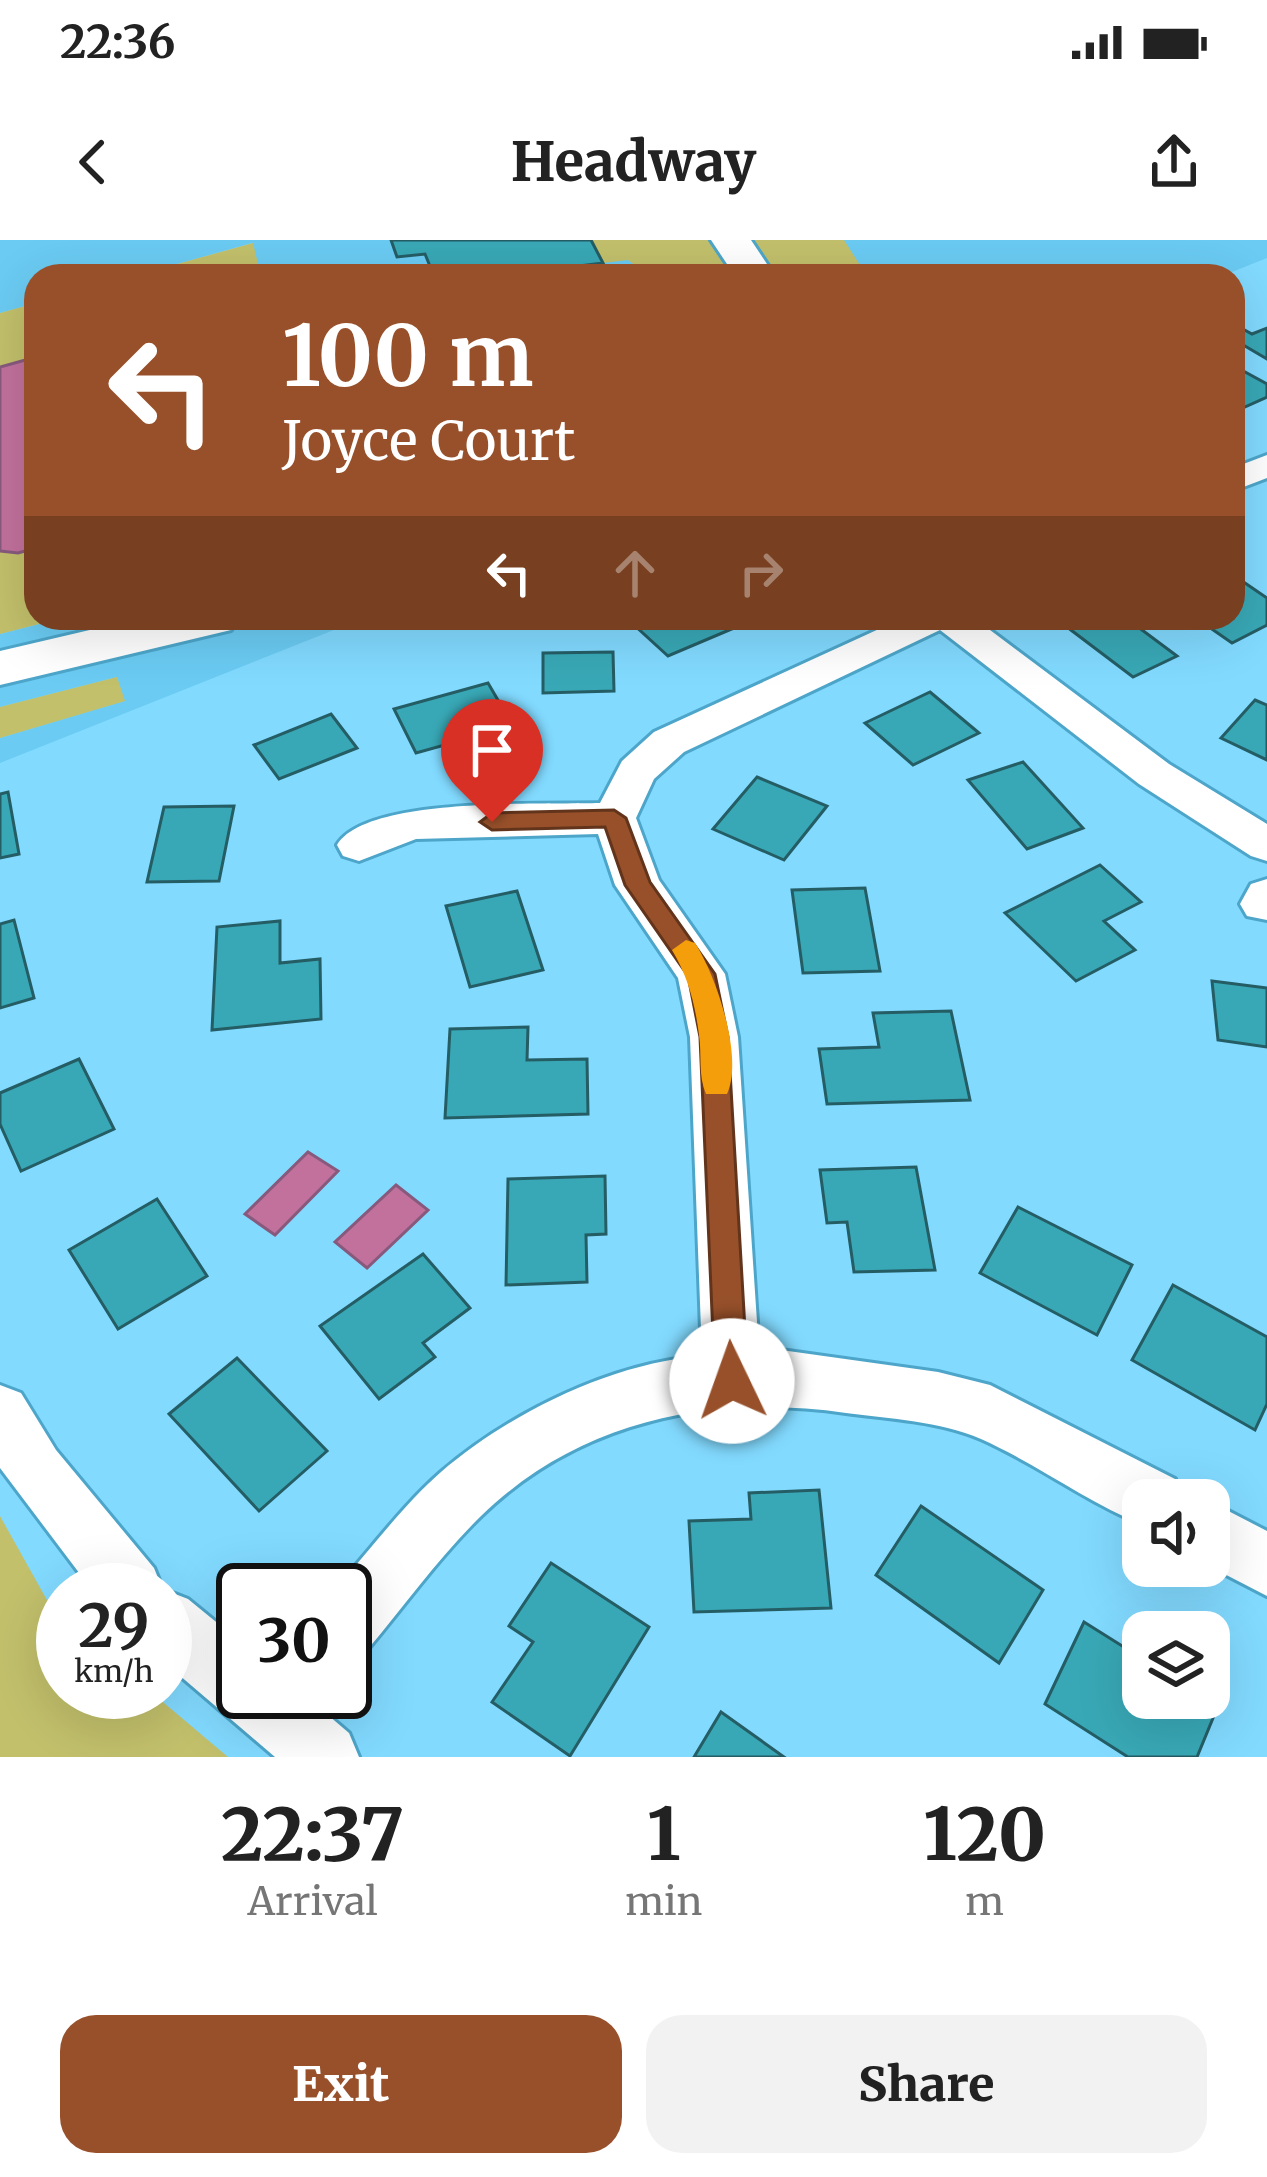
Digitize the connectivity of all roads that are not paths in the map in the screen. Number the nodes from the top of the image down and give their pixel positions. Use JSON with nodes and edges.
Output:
{"nodes":[{"id":1,"x":161,"y":630,"type":"edge"},
{"id":2,"x":909,"y":630,"type":"edge"},
{"id":3,"x":965,"y":630,"type":"edge"},
{"id":4,"x":0,"y":668,"type":"edge"},
{"id":5,"x":614,"y":818,"type":"junction"},
{"id":6,"x":1267,"y":844,"type":"edge"},
{"id":7,"x":359,"y":845,"type":"dead end"},
{"id":8,"x":732,"y":1381,"type":"junction"},
{"id":9,"x":0,"y":1414,"type":"edge"},
{"id":10,"x":1122,"y":1483,"type":"edge"},
{"id":11,"x":1230,"y":1544,"type":"edge"},
{"id":12,"x":110,"y":1563,"type":"edge"},
{"id":13,"x":1267,"y":1565,"type":"edge"},
{"id":14,"x":372,"y":1595,"type":"edge"},
{"id":15,"x":288,"y":1719,"type":"edge"},
{"id":16,"x":325,"y":1757,"type":"edge"}],
"edges":[{"from":1,"to":4,"type":"street"},
{"from":2,"to":5,"type":"street"},
{"from":3,"to":6,"type":"street"},
{"from":5,"to":7,"type":"street"},
{"from":5,"to":8,"type":"street"},
{"from":8,"to":10,"type":"street"},
{"from":8,"to":14,"type":"street"},
{"from":9,"to":12,"type":"street"},
{"from":11,"to":13,"type":"street"},
{"from":15,"to":16,"type":"street"}]}
